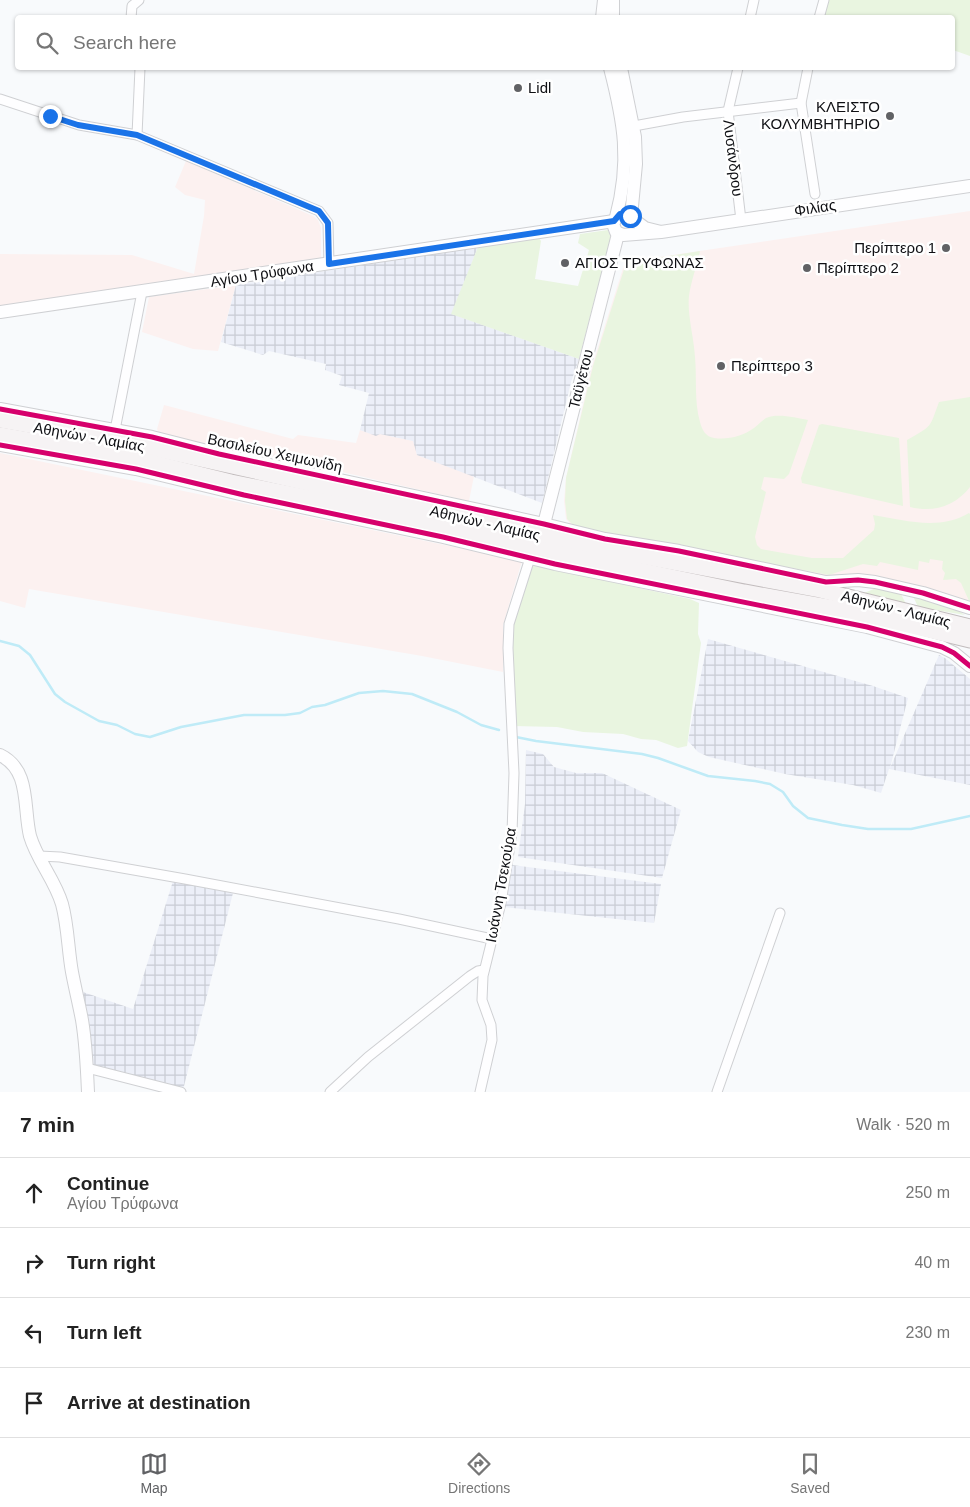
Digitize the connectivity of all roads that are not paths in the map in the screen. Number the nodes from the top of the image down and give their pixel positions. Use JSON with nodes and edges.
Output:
{"nodes":[{"id":1,"x":139,"y":0,"type":"edge"},
{"id":2,"x":604,"y":0,"type":"edge"},
{"id":3,"x":613,"y":0,"type":"edge"},
{"id":4,"x":754,"y":0,"type":"edge"},
{"id":5,"x":824,"y":0,"type":"edge"},
{"id":6,"x":131,"y":15,"type":"edge"},
{"id":7,"x":602,"y":15,"type":"edge"},
{"id":8,"x":613,"y":15,"type":"edge"},
{"id":9,"x":751,"y":15,"type":"edge"},
{"id":10,"x":820,"y":15,"type":"edge"},
{"id":11,"x":140,"y":70,"type":"edge"},
{"id":12,"x":610,"y":70,"type":"edge"},
{"id":13,"x":621,"y":70,"type":"edge"},
{"id":14,"x":738,"y":70,"type":"edge"},
{"id":15,"x":808,"y":70,"type":"edge"},
{"id":16,"x":0,"y":99,"type":"edge"},
{"id":17,"x":801,"y":103,"type":"junction"},
{"id":18,"x":728,"y":111,"type":"junction"},
{"id":19,"x":634,"y":126,"type":"junction"},
{"id":20,"x":137,"y":135,"type":"junction"},
{"id":21,"x":970,"y":186,"type":"edge"},
{"id":22,"x":815,"y":194,"type":"dead end"},
{"id":23,"x":615,"y":219,"type":"junction"},
{"id":24,"x":632,"y":219,"type":"junction"},
{"id":25,"x":741,"y":220,"type":"junction"},
{"id":26,"x":661,"y":232,"type":"junction"},
{"id":27,"x":624,"y":234,"type":"junction"},
{"id":28,"x":329,"y":264,"type":"junction"},
{"id":29,"x":142,"y":292,"type":"junction"},
{"id":30,"x":0,"y":312,"type":"edge"},
{"id":31,"x":0,"y":409,"type":"edge"},
{"id":32,"x":0,"y":420,"type":"edge"},
{"id":33,"x":115,"y":430,"type":"junction"},
{"id":34,"x":0,"y":435,"type":"edge"},
{"id":35,"x":0,"y":445,"type":"edge"},
{"id":36,"x":544,"y":524,"type":"junction"},
{"id":37,"x":530,"y":558,"type":"junction"},
{"id":38,"x":970,"y":608,"type":"edge"},
{"id":39,"x":970,"y":616,"type":"edge"},
{"id":40,"x":932,"y":618,"type":"junction"},
{"id":41,"x":970,"y":627,"type":"edge"},
{"id":42,"x":970,"y":640,"type":"edge"},
{"id":43,"x":970,"y":666,"type":"edge"},
{"id":44,"x":0,"y":755,"type":"edge"},
{"id":45,"x":39,"y":856,"type":"junction"},
{"id":46,"x":780,"y":913,"type":"dead end"},
{"id":47,"x":492,"y":939,"type":"junction"},
{"id":48,"x":484,"y":970,"type":"junction"},
{"id":49,"x":87,"y":1068,"type":"junction"},
{"id":50,"x":88,"y":1092,"type":"edge"},
{"id":51,"x":181,"y":1092,"type":"edge"},
{"id":52,"x":330,"y":1092,"type":"edge"},
{"id":53,"x":480,"y":1092,"type":"edge"},
{"id":54,"x":717,"y":1092,"type":"edge"}],
"edges":[{"from":1,"to":6,"type":"street"},
{"from":2,"to":7,"type":"street"},
{"from":3,"to":8,"type":"street"},
{"from":4,"to":9,"type":"street"},
{"from":5,"to":10,"type":"street"},
{"from":11,"to":20,"type":"street"},
{"from":12,"to":23,"type":"street"},
{"from":13,"to":19,"type":"street"},
{"from":14,"to":18,"type":"street","name":"Λυσάνδρου"},
{"from":15,"to":17,"type":"street"},
{"from":16,"to":20,"type":"street"},
{"from":17,"to":18,"type":"street"},
{"from":17,"to":22,"type":"street"},
{"from":18,"to":19,"type":"street"},
{"from":18,"to":25,"type":"street","name":"Λυσάνδρου"},
{"from":19,"to":24,"type":"street"},
{"from":20,"to":28,"type":"street"},
{"from":21,"to":25,"type":"street","name":"Φιλίας"},
{"from":23,"to":24,"type":"street"},
{"from":23,"to":27,"type":"street"},
{"from":23,"to":28,"type":"street","name":"Αγίου Τρύφωνα"},
{"from":24,"to":26,"type":"street","name":"Φιλίας"},
{"from":24,"to":27,"type":"street"},
{"from":25,"to":26,"type":"street","name":"Φιλίας"},
{"from":26,"to":27,"type":"street","name":"Φιλίας"},
{"from":27,"to":36,"type":"street","name":"Ταϋγέτου"},
{"from":28,"to":29,"type":"street","name":"Αγίου Τρύφωνα"},
{"from":29,"to":30,"type":"street","name":"Αγίου Τρύφωνα"},
{"from":29,"to":33,"type":"street"},
{"from":31,"to":33,"type":"street","name":"Βασιλείου Χειμωνίδη"},
{"from":32,"to":40,"type":"main road","name":"Αθηνών - Λαμίας"},
{"from":33,"to":36,"type":"street","name":"Βασιλείου Χειμωνίδη"},
{"from":34,"to":42,"type":"main road","name":"Αθηνών - Λαμίας"},
{"from":35,"to":37,"type":"street"},
{"from":36,"to":38,"type":"street","name":"Βασιλείου Χειμωνίδη"},
{"from":37,"to":43,"type":"street"},
{"from":37,"to":47,"type":"street","name":"Ιωάννη Τσεκούρα"},
{"from":39,"to":40,"type":"main road"},
{"from":40,"to":41,"type":"main road","name":"Αθηνών - Λαμίας"},
{"from":44,"to":45,"type":"street"},
{"from":45,"to":47,"type":"street"},
{"from":45,"to":49,"type":"street"},
{"from":46,"to":54,"type":"street"},
{"from":47,"to":48,"type":"street","name":"Ιωάννη Τσεκούρα"},
{"from":48,"to":52,"type":"street"},
{"from":48,"to":53,"type":"street","name":"Ιωάννη Τσεκούρα"},
{"from":49,"to":50,"type":"street"},
{"from":49,"to":51,"type":"street"}]}
